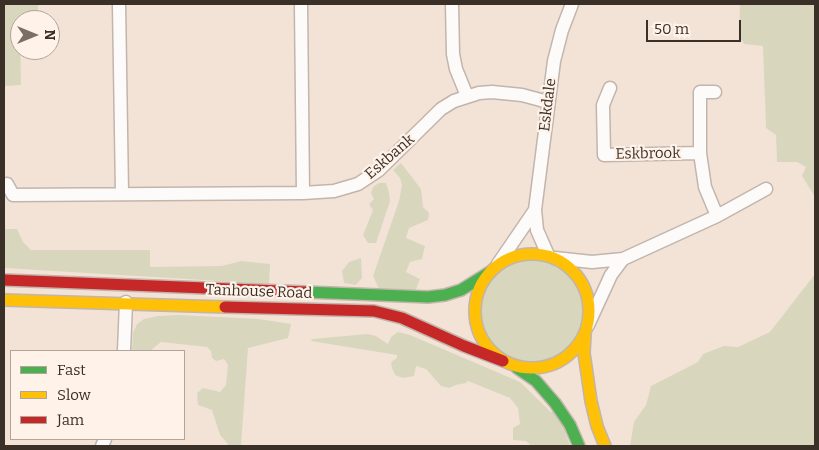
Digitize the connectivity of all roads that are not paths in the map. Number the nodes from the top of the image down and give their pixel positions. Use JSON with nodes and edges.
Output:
{"nodes":[{"id":1,"x":119,"y":4,"type":"edge"},
{"id":2,"x":301,"y":4,"type":"edge"},
{"id":3,"x":452,"y":4,"type":"edge"},
{"id":4,"x":572,"y":4,"type":"edge"},
{"id":5,"x":610,"y":88,"type":"dead end"},
{"id":6,"x":715,"y":92,"type":"dead end"},
{"id":7,"x":467,"y":96,"type":"junction"},
{"id":8,"x":548,"y":102,"type":"junction"},
{"id":9,"x":700,"y":153,"type":"junction"},
{"id":10,"x":7,"y":184,"type":"dead end"},
{"id":11,"x":766,"y":189,"type":"dead end"},
{"id":12,"x":122,"y":193,"type":"junction"},
{"id":13,"x":303,"y":193,"type":"junction"},
{"id":14,"x":535,"y":210,"type":"junction"},
{"id":15,"x":717,"y":216,"type":"junction"},
{"id":16,"x":551,"y":257,"type":"junction"},
{"id":17,"x":623,"y":259,"type":"junction"},
{"id":18,"x":494,"y":268,"type":"junction"},
{"id":19,"x":4,"y":280,"type":"edge"},
{"id":20,"x":4,"y":300,"type":"edge"},
{"id":21,"x":126,"y":302,"type":"junction"},
{"id":22,"x":586,"y":330,"type":"junction"},
{"id":23,"x":124,"y":350,"type":"edge"},
{"id":24,"x":508,"y":363,"type":"junction"},
{"id":25,"x":579,"y":446,"type":"edge"},
{"id":26,"x":605,"y":446,"type":"edge"}],
"edges":[{"from":1,"to":12,"type":"street"},
{"from":2,"to":13,"type":"street"},
{"from":3,"to":7,"type":"street"},
{"from":4,"to":8,"type":"street","name":"Eskdale"},
{"from":5,"to":9,"type":"street","name":"Eskbrook"},
{"from":6,"to":9,"type":"street","name":"Eskbrook"},
{"from":7,"to":8,"type":"street","name":"Eskbank"},
{"from":7,"to":13,"type":"street","name":"Eskbank"},
{"from":8,"to":14,"type":"street","name":"Eskdale"},
{"from":9,"to":15,"type":"street","name":"Eskbrook"},
{"from":10,"to":12,"type":"street","name":"Eskbank"},
{"from":11,"to":15,"type":"street"},
{"from":12,"to":13,"type":"street","name":"Eskbank"},
{"from":14,"to":16,"type":"street","name":"Eskdale"},
{"from":14,"to":18,"type":"street","name":"Eskdale"},
{"from":15,"to":17,"type":"street"},
{"from":16,"to":17,"type":"street"},
{"from":16,"to":18,"type":"street"},
{"from":16,"to":22,"type":"street"},
{"from":17,"to":22,"type":"street"},
{"from":18,"to":19,"type":"street","name":"Tanhouse Road"},
{"from":18,"to":24,"type":"street"},
{"from":20,"to":21,"type":"street","name":"Tanhouse Road"},
{"from":21,"to":23,"type":"street"},
{"from":21,"to":24,"type":"street","name":"Tanhouse Road"},
{"from":22,"to":24,"type":"street"},
{"from":22,"to":26,"type":"street"},
{"from":24,"to":25,"type":"street","name":"Tanhouse Road"}]}
